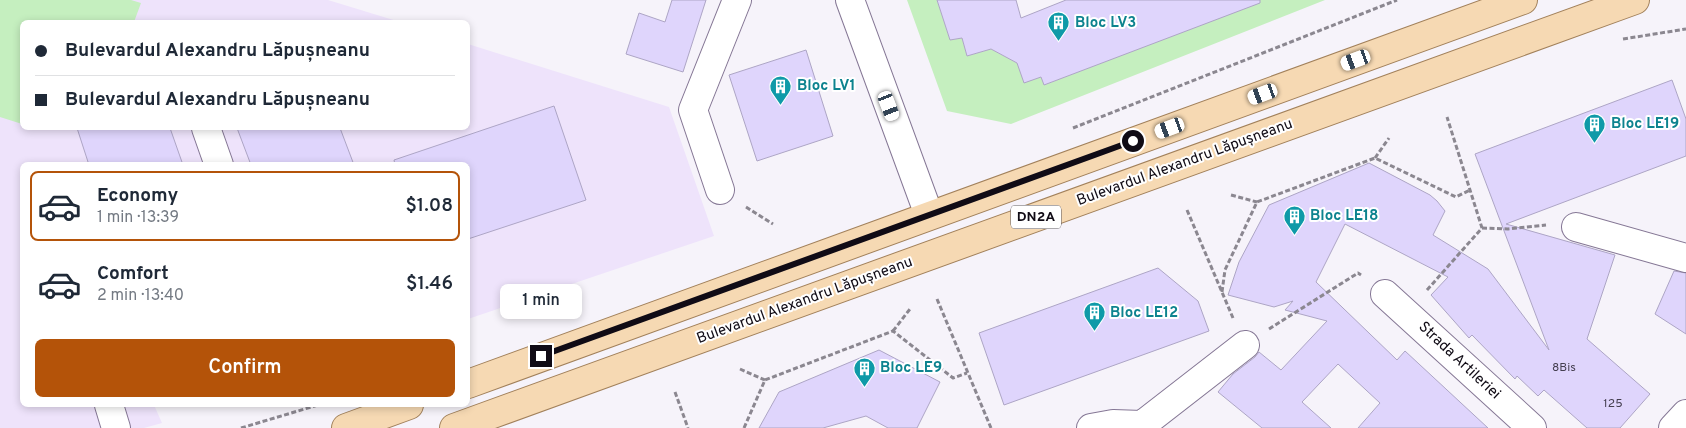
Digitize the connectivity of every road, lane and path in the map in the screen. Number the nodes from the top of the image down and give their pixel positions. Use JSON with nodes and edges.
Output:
{"nodes":[{"id":1,"x":737,"y":0,"type":"edge"},
{"id":2,"x":850,"y":0,"type":"edge"},
{"id":3,"x":1397,"y":0,"type":"edge"},
{"id":4,"x":1523,"y":0,"type":"edge"},
{"id":5,"x":1634,"y":0,"type":"edge"},
{"id":6,"x":1447,"y":117,"type":"dead end"},
{"id":7,"x":1070,"y":129,"type":"dead end"},
{"id":8,"x":207,"y":130,"type":"edge"},
{"id":9,"x":1390,"y":138,"type":"dead end"},
{"id":10,"x":1375,"y":158,"type":"junction"},
{"id":11,"x":218,"y":162,"type":"edge"},
{"id":12,"x":720,"y":190,"type":"dead end"},
{"id":13,"x":1470,"y":190,"type":"junction"},
{"id":14,"x":1231,"y":195,"type":"dead end"},
{"id":15,"x":1257,"y":202,"type":"junction"},
{"id":16,"x":1188,"y":210,"type":"dead end"},
{"id":17,"x":929,"y":215,"type":"junction"},
{"id":18,"x":1576,"y":227,"type":"joint"},
{"id":19,"x":1482,"y":228,"type":"junction"},
{"id":20,"x":1686,"y":258,"type":"edge"},
{"id":21,"x":1222,"y":292,"type":"junction"},
{"id":22,"x":1385,"y":294,"type":"joint"},
{"id":23,"x":937,"y":299,"type":"dead end"},
{"id":24,"x":910,"y":309,"type":"dead end"},
{"id":25,"x":1406,"y":313,"type":"junction"},
{"id":26,"x":893,"y":331,"type":"junction"},
{"id":27,"x":1244,"y":345,"type":"junction"},
{"id":28,"x":740,"y":369,"type":"dead end"},
{"id":29,"x":967,"y":373,"type":"junction"},
{"id":30,"x":765,"y":380,"type":"junction"},
{"id":31,"x":470,"y":383,"type":"edge"},
{"id":32,"x":675,"y":392,"type":"dead end"},
{"id":33,"x":110,"y":407,"type":"edge"},
{"id":34,"x":311,"y":407,"type":"edge"},
{"id":35,"x":404,"y":407,"type":"edge"},
{"id":36,"x":1686,"y":414,"type":"edge"},
{"id":37,"x":1143,"y":427,"type":"edge"},
{"id":38,"x":116,"y":428,"type":"edge"},
{"id":39,"x":242,"y":428,"type":"edge"},
{"id":40,"x":346,"y":428,"type":"edge"},
{"id":41,"x":454,"y":428,"type":"edge"},
{"id":42,"x":688,"y":428,"type":"edge"},
{"id":43,"x":744,"y":428,"type":"edge"},
{"id":44,"x":991,"y":428,"type":"edge"},
{"id":45,"x":1091,"y":428,"type":"edge"},
{"id":46,"x":1532,"y":428,"type":"edge"},
{"id":47,"x":1673,"y":428,"type":"edge"}],
"edges":[{"from":1,"to":12,"type":"street"},
{"from":2,"to":17,"type":"street"},
{"from":3,"to":7,"type":"path"},
{"from":4,"to":17,"type":"main road","number":"DN2A"},
{"from":5,"to":41,"type":"main road","name":"Bulevardul Alexandru Lăpușneanu","number":"DN2A"},
{"from":6,"to":13,"type":"path"},
{"from":8,"to":11,"type":"street"},
{"from":9,"to":10,"type":"path"},
{"from":10,"to":13,"type":"path"},
{"from":10,"to":15,"type":"path"},
{"from":13,"to":19,"type":"path"},
{"from":14,"to":15,"type":"path"},
{"from":15,"to":21,"type":"path"},
{"from":16,"to":21,"type":"path"},
{"from":17,"to":31,"type":"main road","number":"DN2A"},
{"from":18,"to":19,"type":"path"},
{"from":18,"to":20,"type":"street"},
{"from":19,"to":25,"type":"path"},
{"from":21,"to":27,"type":"path"},
{"from":22,"to":25,"type":"street","name":"Strada Artileriei"},
{"from":22,"to":27,"type":"path"},
{"from":23,"to":29,"type":"path"},
{"from":24,"to":26,"type":"path"},
{"from":25,"to":46,"type":"street","name":"Strada Artileriei"},
{"from":26,"to":29,"type":"path"},
{"from":26,"to":30,"type":"path"},
{"from":27,"to":37,"type":"street"},
{"from":28,"to":30,"type":"path"},
{"from":29,"to":44,"type":"path"},
{"from":30,"to":43,"type":"path"},
{"from":32,"to":42,"type":"path"},
{"from":33,"to":38,"type":"street"},
{"from":34,"to":39,"type":"path"},
{"from":35,"to":40,"type":"main road"},
{"from":36,"to":47,"type":"street"},
{"from":37,"to":45,"type":"street"}]}
